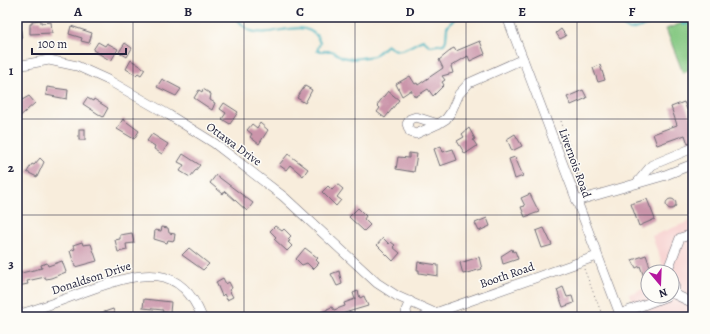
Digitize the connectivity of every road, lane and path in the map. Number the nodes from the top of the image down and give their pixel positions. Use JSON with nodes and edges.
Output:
{"nodes":[{"id":1,"x":507,"y":17,"type":"edge"},
{"id":2,"x":523,"y":59,"type":"junction"},
{"id":3,"x":17,"y":66,"type":"edge"},
{"id":4,"x":561,"y":121,"type":"dead end"},
{"id":5,"x":438,"y":124,"type":"dead end"},
{"id":6,"x":693,"y":148,"type":"edge"},
{"id":7,"x":693,"y":164,"type":"edge"},
{"id":8,"x":693,"y":170,"type":"edge"},
{"id":9,"x":663,"y":176,"type":"junction"},
{"id":10,"x":637,"y":183,"type":"junction"},
{"id":11,"x":590,"y":196,"type":"junction"},
{"id":12,"x":576,"y":200,"type":"junction"},
{"id":13,"x":693,"y":234,"type":"edge"},
{"id":14,"x":597,"y":256,"type":"junction"},
{"id":15,"x":670,"y":264,"type":"edge"},
{"id":16,"x":583,"y":265,"type":"dead end"},
{"id":17,"x":680,"y":298,"type":"edge"},
{"id":18,"x":410,"y":302,"type":"junction"},
{"id":19,"x":693,"y":303,"type":"edge"},
{"id":20,"x":648,"y":304,"type":"edge"},
{"id":21,"x":435,"y":313,"type":"junction"},
{"id":22,"x":17,"y":315,"type":"edge"},
{"id":23,"x":620,"y":315,"type":"edge"},
{"id":24,"x":202,"y":317,"type":"edge"},
{"id":25,"x":407,"y":317,"type":"edge"},
{"id":26,"x":424,"y":317,"type":"edge"},
{"id":27,"x":603,"y":317,"type":"edge"}],
"edges":[{"from":1,"to":2,"type":"street","name":"Livernois Road"},
{"from":2,"to":5,"type":"street"},
{"from":2,"to":12,"type":"street","name":"Livernois Road"},
{"from":3,"to":18,"type":"street","name":"Ottawa Drive"},
{"from":4,"to":11,"type":"path"},
{"from":6,"to":10,"type":"street"},
{"from":7,"to":9,"type":"street"},
{"from":8,"to":9,"type":"street"},
{"from":9,"to":10,"type":"street"},
{"from":10,"to":11,"type":"street"},
{"from":11,"to":12,"type":"street"},
{"from":12,"to":14,"type":"street","name":"Livernois Road"},
{"from":13,"to":15,"type":"street"},
{"from":14,"to":21,"type":"street","name":"Booth Road"},
{"from":14,"to":23,"type":"street","name":"Livernois Road"},
{"from":16,"to":27,"type":"path"},
{"from":17,"to":19,"type":"street"},
{"from":18,"to":21,"type":"street","name":"Ottawa Drive"},
{"from":18,"to":25,"type":"street"},
{"from":20,"to":23,"type":"street"},
{"from":21,"to":26,"type":"street","name":"Booth Road"},
{"from":22,"to":24,"type":"street","name":"Donaldson Drive"}]}
